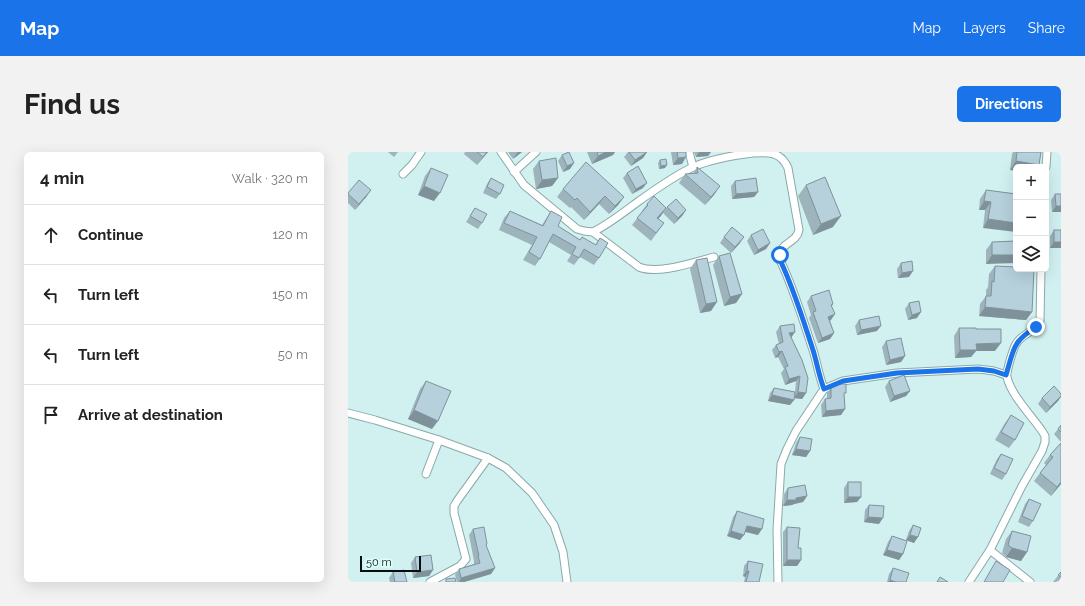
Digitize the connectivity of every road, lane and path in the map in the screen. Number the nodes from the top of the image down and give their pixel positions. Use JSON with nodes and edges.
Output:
{"nodes":[{"id":1,"x":421,"y":152,"type":"edge"},
{"id":2,"x":501,"y":152,"type":"edge"},
{"id":3,"x":536,"y":152,"type":"edge"},
{"id":4,"x":689,"y":152,"type":"edge"},
{"id":5,"x":1047,"y":152,"type":"edge"},
{"id":6,"x":742,"y":153,"type":"edge"},
{"id":7,"x":1046,"y":164,"type":"edge"},
{"id":8,"x":693,"y":167,"type":"junction"},
{"id":9,"x":514,"y":172,"type":"junction"},
{"id":10,"x":403,"y":174,"type":"dead end"},
{"id":11,"x":593,"y":232,"type":"junction"},
{"id":12,"x":714,"y":257,"type":"dead end"},
{"id":13,"x":1042,"y":272,"type":"edge"},
{"id":14,"x":1006,"y":375,"type":"junction"},
{"id":15,"x":824,"y":389,"type":"junction"},
{"id":16,"x":348,"y":413,"type":"edge"},
{"id":17,"x":439,"y":440,"type":"junction"},
{"id":18,"x":488,"y":458,"type":"junction"},
{"id":19,"x":426,"y":474,"type":"dead end"},
{"id":20,"x":990,"y":550,"type":"junction"},
{"id":21,"x":430,"y":582,"type":"edge"},
{"id":22,"x":567,"y":582,"type":"edge"},
{"id":23,"x":778,"y":582,"type":"edge"},
{"id":24,"x":969,"y":582,"type":"edge"},
{"id":25,"x":1030,"y":582,"type":"edge"}],
"edges":[{"from":1,"to":10,"type":"street"},
{"from":2,"to":9,"type":"street"},
{"from":3,"to":9,"type":"street"},
{"from":4,"to":8,"type":"street"},
{"from":5,"to":7,"type":"street"},
{"from":6,"to":8,"type":"street"},
{"from":6,"to":15,"type":"street"},
{"from":8,"to":11,"type":"street"},
{"from":9,"to":11,"type":"street"},
{"from":11,"to":12,"type":"street"},
{"from":13,"to":14,"type":"street"},
{"from":14,"to":15,"type":"street"},
{"from":14,"to":20,"type":"street"},
{"from":15,"to":23,"type":"street"},
{"from":16,"to":17,"type":"street"},
{"from":17,"to":18,"type":"street"},
{"from":17,"to":19,"type":"street"},
{"from":18,"to":21,"type":"street"},
{"from":18,"to":22,"type":"street"},
{"from":20,"to":24,"type":"street"},
{"from":20,"to":25,"type":"street"}]}
